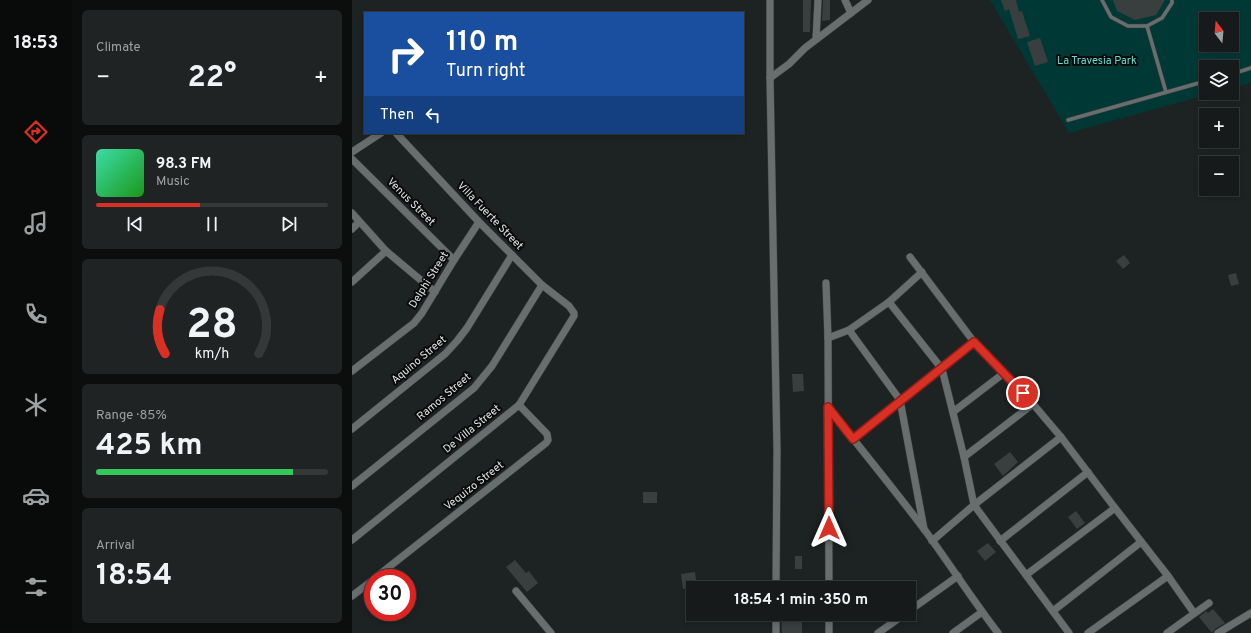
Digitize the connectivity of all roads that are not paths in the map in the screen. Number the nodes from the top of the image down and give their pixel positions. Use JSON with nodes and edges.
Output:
{"nodes":[{"id":1,"x":770,"y":0,"type":"edge"},
{"id":2,"x":818,"y":0,"type":"edge"},
{"id":3,"x":845,"y":0,"type":"edge"},
{"id":4,"x":868,"y":0,"type":"edge"},
{"id":5,"x":1102,"y":0,"type":"edge"},
{"id":6,"x":1172,"y":0,"type":"edge"},
{"id":7,"x":851,"y":13,"type":"junction"},
{"id":8,"x":1147,"y":26,"type":"junction"},
{"id":9,"x":816,"y":40,"type":"junction"},
{"id":10,"x":1251,"y":68,"type":"edge"},
{"id":11,"x":1239,"y":72,"type":"edge"},
{"id":12,"x":770,"y":78,"type":"junction"},
{"id":13,"x":1199,"y":83,"type":"edge"},
{"id":14,"x":1166,"y":92,"type":"junction"},
{"id":15,"x":1068,"y":120,"type":"dead end"},
{"id":16,"x":379,"y":134,"type":"edge"},
{"id":17,"x":397,"y":134,"type":"edge"},
{"id":18,"x":352,"y":152,"type":"edge"},
{"id":19,"x":352,"y":159,"type":"edge"},
{"id":20,"x":352,"y":213,"type":"edge"},
{"id":21,"x":359,"y":222,"type":"junction"},
{"id":22,"x":479,"y":222,"type":"junction"},
{"id":23,"x":352,"y":228,"type":"edge"},
{"id":24,"x":386,"y":251,"type":"junction"},
{"id":25,"x":512,"y":255,"type":"junction"},
{"id":26,"x":910,"y":257,"type":"dead end"},
{"id":27,"x":454,"y":260,"type":"junction"},
{"id":28,"x":922,"y":272,"type":"junction"},
{"id":29,"x":352,"y":282,"type":"edge"},
{"id":30,"x":826,"y":283,"type":"dead end"},
{"id":31,"x":542,"y":285,"type":"junction"},
{"id":32,"x":435,"y":292,"type":"junction"},
{"id":33,"x":889,"y":302,"type":"junction"},
{"id":34,"x":572,"y":310,"type":"joint"},
{"id":35,"x":850,"y":330,"type":"junction"},
{"id":36,"x":828,"y":338,"type":"junction"},
{"id":37,"x":974,"y":342,"type":"junction"},
{"id":38,"x":942,"y":369,"type":"junction"},
{"id":39,"x":352,"y":371,"type":"edge"},
{"id":40,"x":1004,"y":373,"type":"junction"},
{"id":41,"x":900,"y":400,"type":"junction"},
{"id":42,"x":1033,"y":404,"type":"junction"},
{"id":43,"x":519,"y":405,"type":"junction"},
{"id":44,"x":828,"y":407,"type":"junction"},
{"id":45,"x":953,"y":412,"type":"junction"},
{"id":46,"x":352,"y":429,"type":"edge"},
{"id":47,"x":1061,"y":437,"type":"junction"},
{"id":48,"x":853,"y":439,"type":"junction"},
{"id":49,"x":964,"y":457,"type":"junction"},
{"id":50,"x":1088,"y":472,"type":"junction"},
{"id":51,"x":352,"y":486,"type":"edge"},
{"id":52,"x":974,"y":505,"type":"junction"},
{"id":53,"x":1114,"y":508,"type":"junction"},
{"id":54,"x":925,"y":530,"type":"junction"},
{"id":55,"x":352,"y":540,"type":"edge"},
{"id":56,"x":932,"y":541,"type":"junction"},
{"id":57,"x":1000,"y":541,"type":"junction"},
{"id":58,"x":1142,"y":542,"type":"junction"},
{"id":59,"x":387,"y":569,"type":"edge"},
{"id":60,"x":1026,"y":575,"type":"junction"},
{"id":61,"x":958,"y":576,"type":"junction"},
{"id":62,"x":1168,"y":576,"type":"junction"},
{"id":63,"x":776,"y":581,"type":"edge"},
{"id":64,"x":829,"y":581,"type":"edge"},
{"id":65,"x":364,"y":587,"type":"edge"},
{"id":66,"x":516,"y":592,"type":"dead end"},
{"id":67,"x":352,"y":596,"type":"edge"},
{"id":68,"x":1209,"y":603,"type":"dead end"},
{"id":69,"x":916,"y":606,"type":"edge"},
{"id":70,"x":1053,"y":611,"type":"junction"},
{"id":71,"x":982,"y":612,"type":"junction"},
{"id":72,"x":1194,"y":613,"type":"junction"},
{"id":73,"x":1251,"y":613,"type":"edge"},
{"id":74,"x":776,"y":621,"type":"edge"},
{"id":75,"x":829,"y":621,"type":"edge"},
{"id":76,"x":895,"y":621,"type":"edge"},
{"id":77,"x":551,"y":633,"type":"edge"},
{"id":78,"x":776,"y":633,"type":"edge"},
{"id":79,"x":829,"y":633,"type":"edge"},
{"id":80,"x":878,"y":633,"type":"edge"},
{"id":81,"x":953,"y":633,"type":"edge"},
{"id":82,"x":998,"y":633,"type":"edge"},
{"id":83,"x":1069,"y":633,"type":"edge"},
{"id":84,"x":1088,"y":633,"type":"edge"},
{"id":85,"x":1167,"y":633,"type":"edge"},
{"id":86,"x":1218,"y":633,"type":"edge"}],
"edges":[{"from":1,"to":12,"type":"street"},
{"from":2,"to":9,"type":"street"},
{"from":3,"to":7,"type":"street"},
{"from":4,"to":7,"type":"street"},
{"from":5,"to":8,"type":"lane"},
{"from":6,"to":8,"type":"lane"},
{"from":7,"to":9,"type":"street"},
{"from":8,"to":14,"type":"lane"},
{"from":9,"to":12,"type":"street"},
{"from":10,"to":11,"type":"lane"},
{"from":12,"to":63,"type":"street"},
{"from":13,"to":14,"type":"lane"},
{"from":14,"to":15,"type":"lane"},
{"from":16,"to":18,"type":"street"},
{"from":17,"to":22,"type":"street","name":"Villa Fuerte Street"},
{"from":19,"to":27,"type":"street","name":"Venus Street"},
{"from":20,"to":21,"type":"street"},
{"from":21,"to":23,"type":"street"},
{"from":21,"to":24,"type":"street"},
{"from":22,"to":25,"type":"street","name":"Villa Fuerte Street"},
{"from":22,"to":27,"type":"street","name":"Delphi Street"},
{"from":24,"to":29,"type":"street"},
{"from":24,"to":32,"type":"street"},
{"from":25,"to":31,"type":"street","name":"Villa Fuerte Street"},
{"from":25,"to":46,"type":"street","name":"Aquino Street"},
{"from":26,"to":28,"type":"street"},
{"from":27,"to":32,"type":"street","name":"Delphi Street"},
{"from":28,"to":33,"type":"street"},
{"from":28,"to":37,"type":"street"},
{"from":30,"to":36,"type":"street"},
{"from":31,"to":34,"type":"street","name":"Villa Fuerte Street"},
{"from":31,"to":51,"type":"street","name":"Ramos Street"},
{"from":32,"to":39,"type":"street","name":"Delphi Street"},
{"from":33,"to":35,"type":"street"},
{"from":33,"to":38,"type":"street"},
{"from":34,"to":43,"type":"street","name":"De Villa Street"},
{"from":35,"to":36,"type":"street"},
{"from":35,"to":41,"type":"street"},
{"from":36,"to":44,"type":"street"},
{"from":37,"to":38,"type":"street"},
{"from":37,"to":40,"type":"street"},
{"from":38,"to":41,"type":"street"},
{"from":38,"to":45,"type":"street"},
{"from":40,"to":42,"type":"street"},
{"from":40,"to":45,"type":"street"},
{"from":41,"to":48,"type":"street"},
{"from":41,"to":54,"type":"street"},
{"from":42,"to":47,"type":"street"},
{"from":42,"to":49,"type":"street"},
{"from":43,"to":55,"type":"street","name":"De Villa Street"},
{"from":43,"to":59,"type":"street","name":"Vequizo Street"},
{"from":44,"to":48,"type":"street"},
{"from":44,"to":64,"type":"street"},
{"from":45,"to":49,"type":"street"},
{"from":47,"to":50,"type":"street"},
{"from":47,"to":52,"type":"street"},
{"from":48,"to":54,"type":"street"},
{"from":49,"to":52,"type":"street"},
{"from":50,"to":53,"type":"street"},
{"from":50,"to":57,"type":"street"},
{"from":52,"to":56,"type":"street"},
{"from":52,"to":57,"type":"street"},
{"from":53,"to":58,"type":"street"},
{"from":53,"to":60,"type":"street"},
{"from":54,"to":56,"type":"street"},
{"from":56,"to":61,"type":"street"},
{"from":57,"to":60,"type":"street"},
{"from":58,"to":62,"type":"street"},
{"from":58,"to":70,"type":"street"},
{"from":60,"to":70,"type":"street"},
{"from":61,"to":69,"type":"street"},
{"from":61,"to":71,"type":"street"},
{"from":62,"to":72,"type":"street"},
{"from":62,"to":84,"type":"street"},
{"from":65,"to":67,"type":"street","name":"Vequizo Street"},
{"from":66,"to":77,"type":"street"},
{"from":68,"to":72,"type":"street"},
{"from":70,"to":83,"type":"street"},
{"from":71,"to":81,"type":"street"},
{"from":71,"to":82,"type":"street"},
{"from":72,"to":85,"type":"street"},
{"from":73,"to":86,"type":"street"},
{"from":74,"to":78,"type":"street"},
{"from":75,"to":79,"type":"street"},
{"from":76,"to":80,"type":"street"}]}
